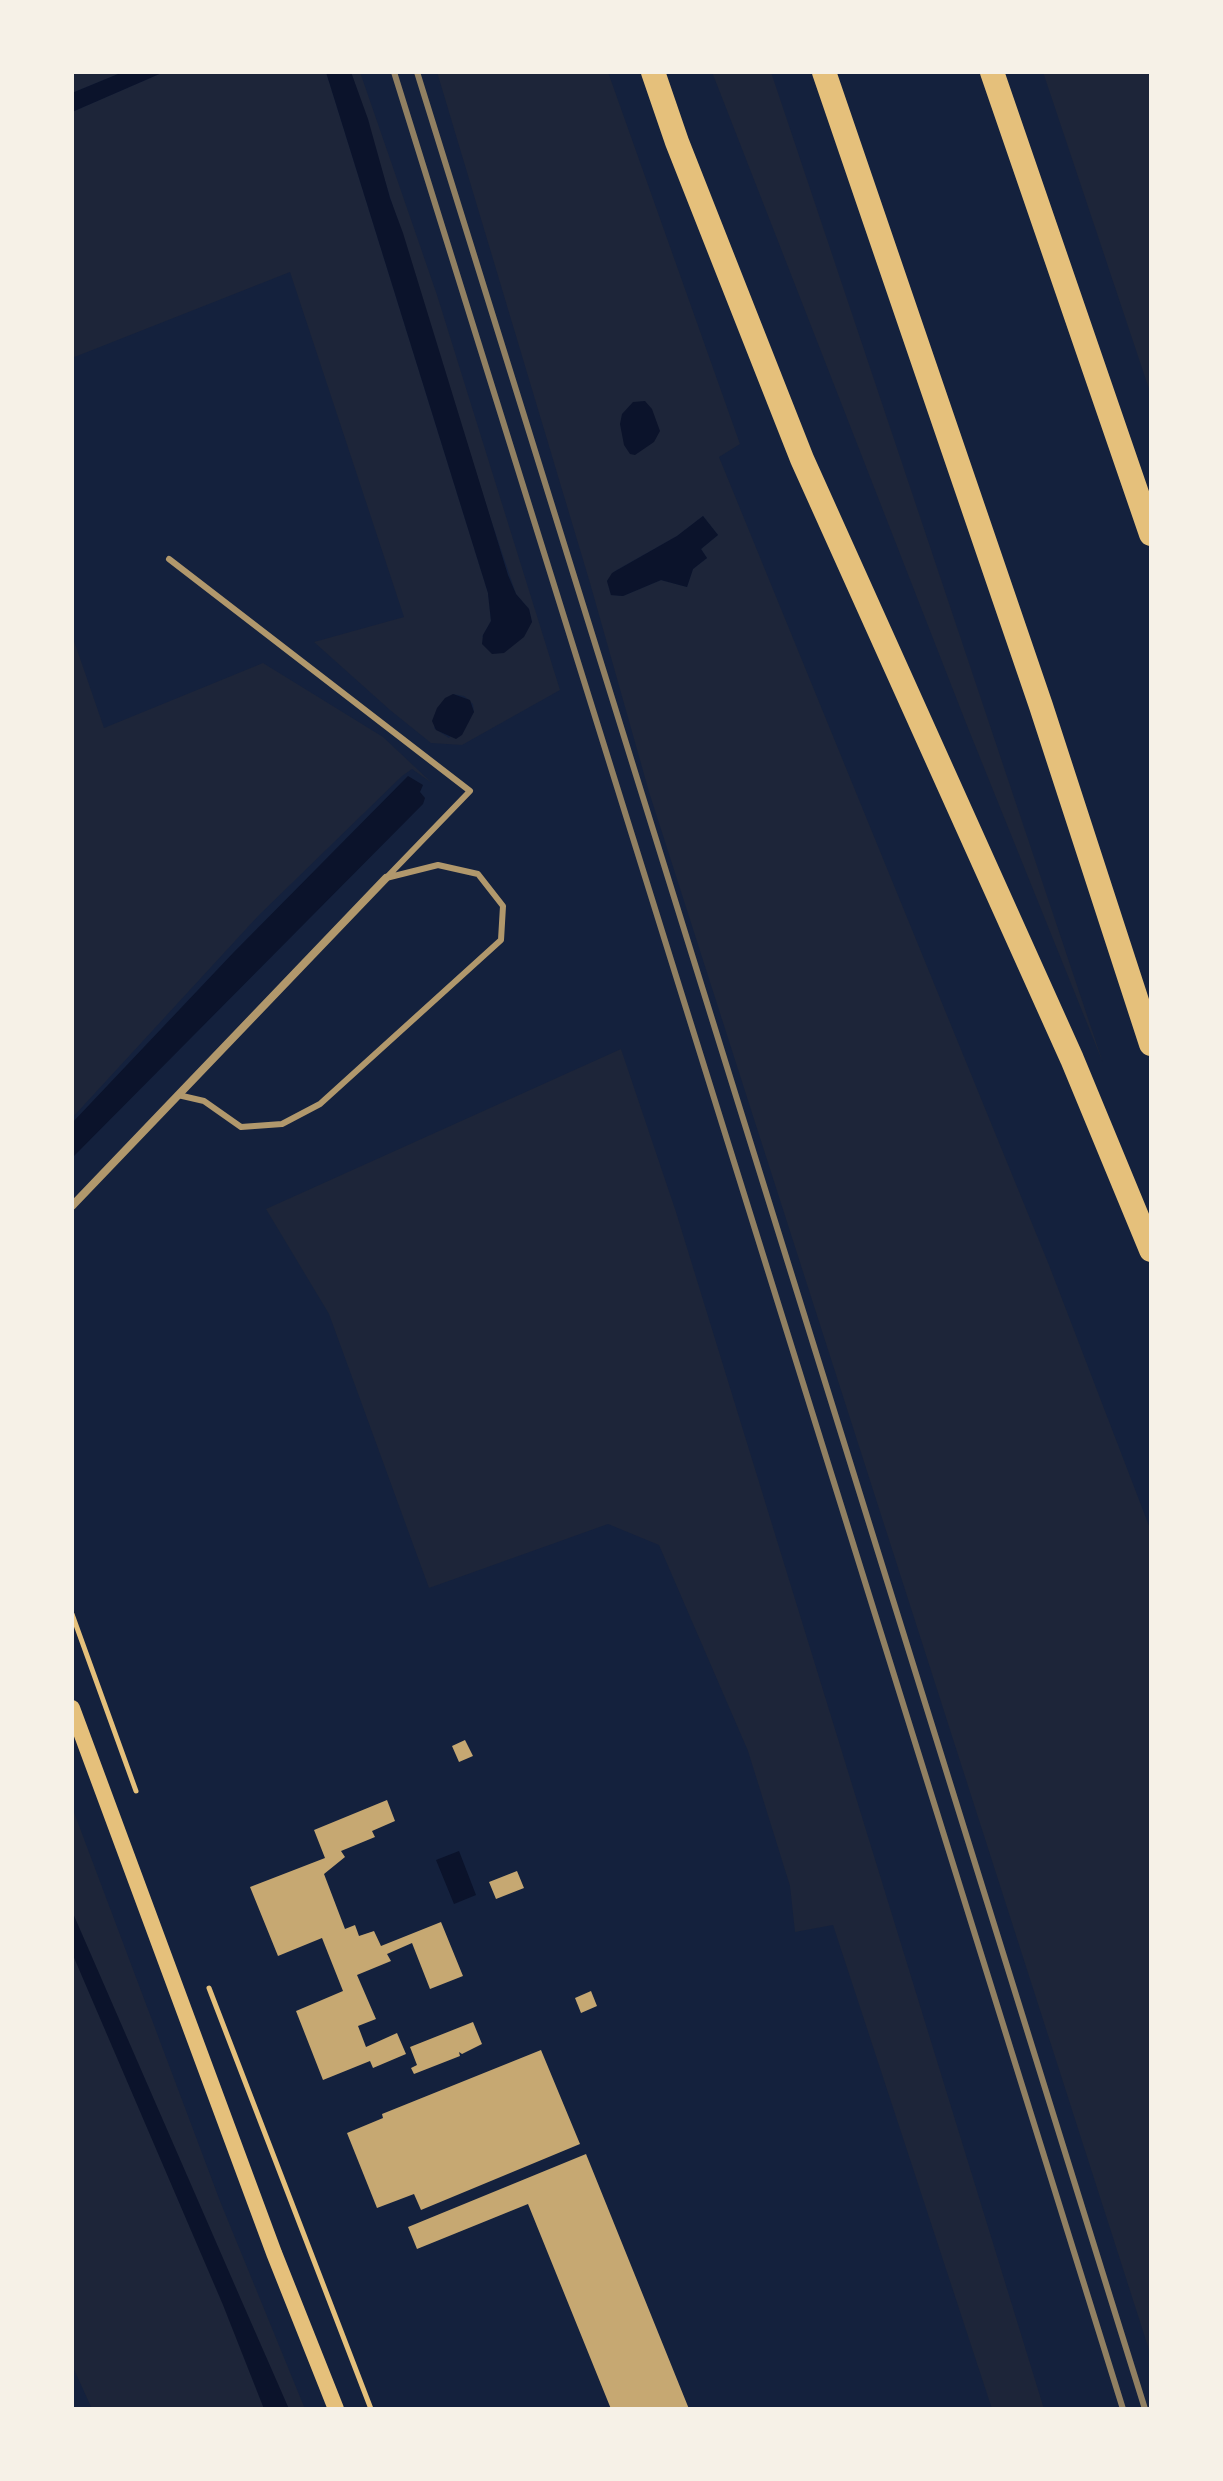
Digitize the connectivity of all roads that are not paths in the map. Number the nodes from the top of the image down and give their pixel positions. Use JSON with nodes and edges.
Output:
{"nodes":[{"id":1,"x":653,"y":72,"type":"edge"},
{"id":2,"x":824,"y":72,"type":"edge"},
{"id":3,"x":992,"y":72,"type":"edge"},
{"id":4,"x":1151,"y":534,"type":"edge"},
{"id":5,"x":169,"y":559,"type":"dead end"},
{"id":6,"x":386,"y":878,"type":"junction"},
{"id":7,"x":1151,"y":1044,"type":"edge"},
{"id":8,"x":178,"y":1095,"type":"junction"},
{"id":9,"x":72,"y":1206,"type":"edge"},
{"id":10,"x":1151,"y":1250,"type":"edge"},
{"id":11,"x":72,"y":1708,"type":"edge"},
{"id":12,"x":336,"y":2409,"type":"edge"}],
"edges":[{"from":1,"to":10,"type":"highway"},
{"from":2,"to":7,"type":"highway"},
{"from":3,"to":4,"type":"highway"},
{"from":5,"to":6,"type":"lane"},
{"from":6,"to":8,"type":"street"},
{"from":6,"to":8,"type":"lane"},
{"from":8,"to":9,"type":"street"},
{"from":11,"to":12,"type":"main road"}]}
